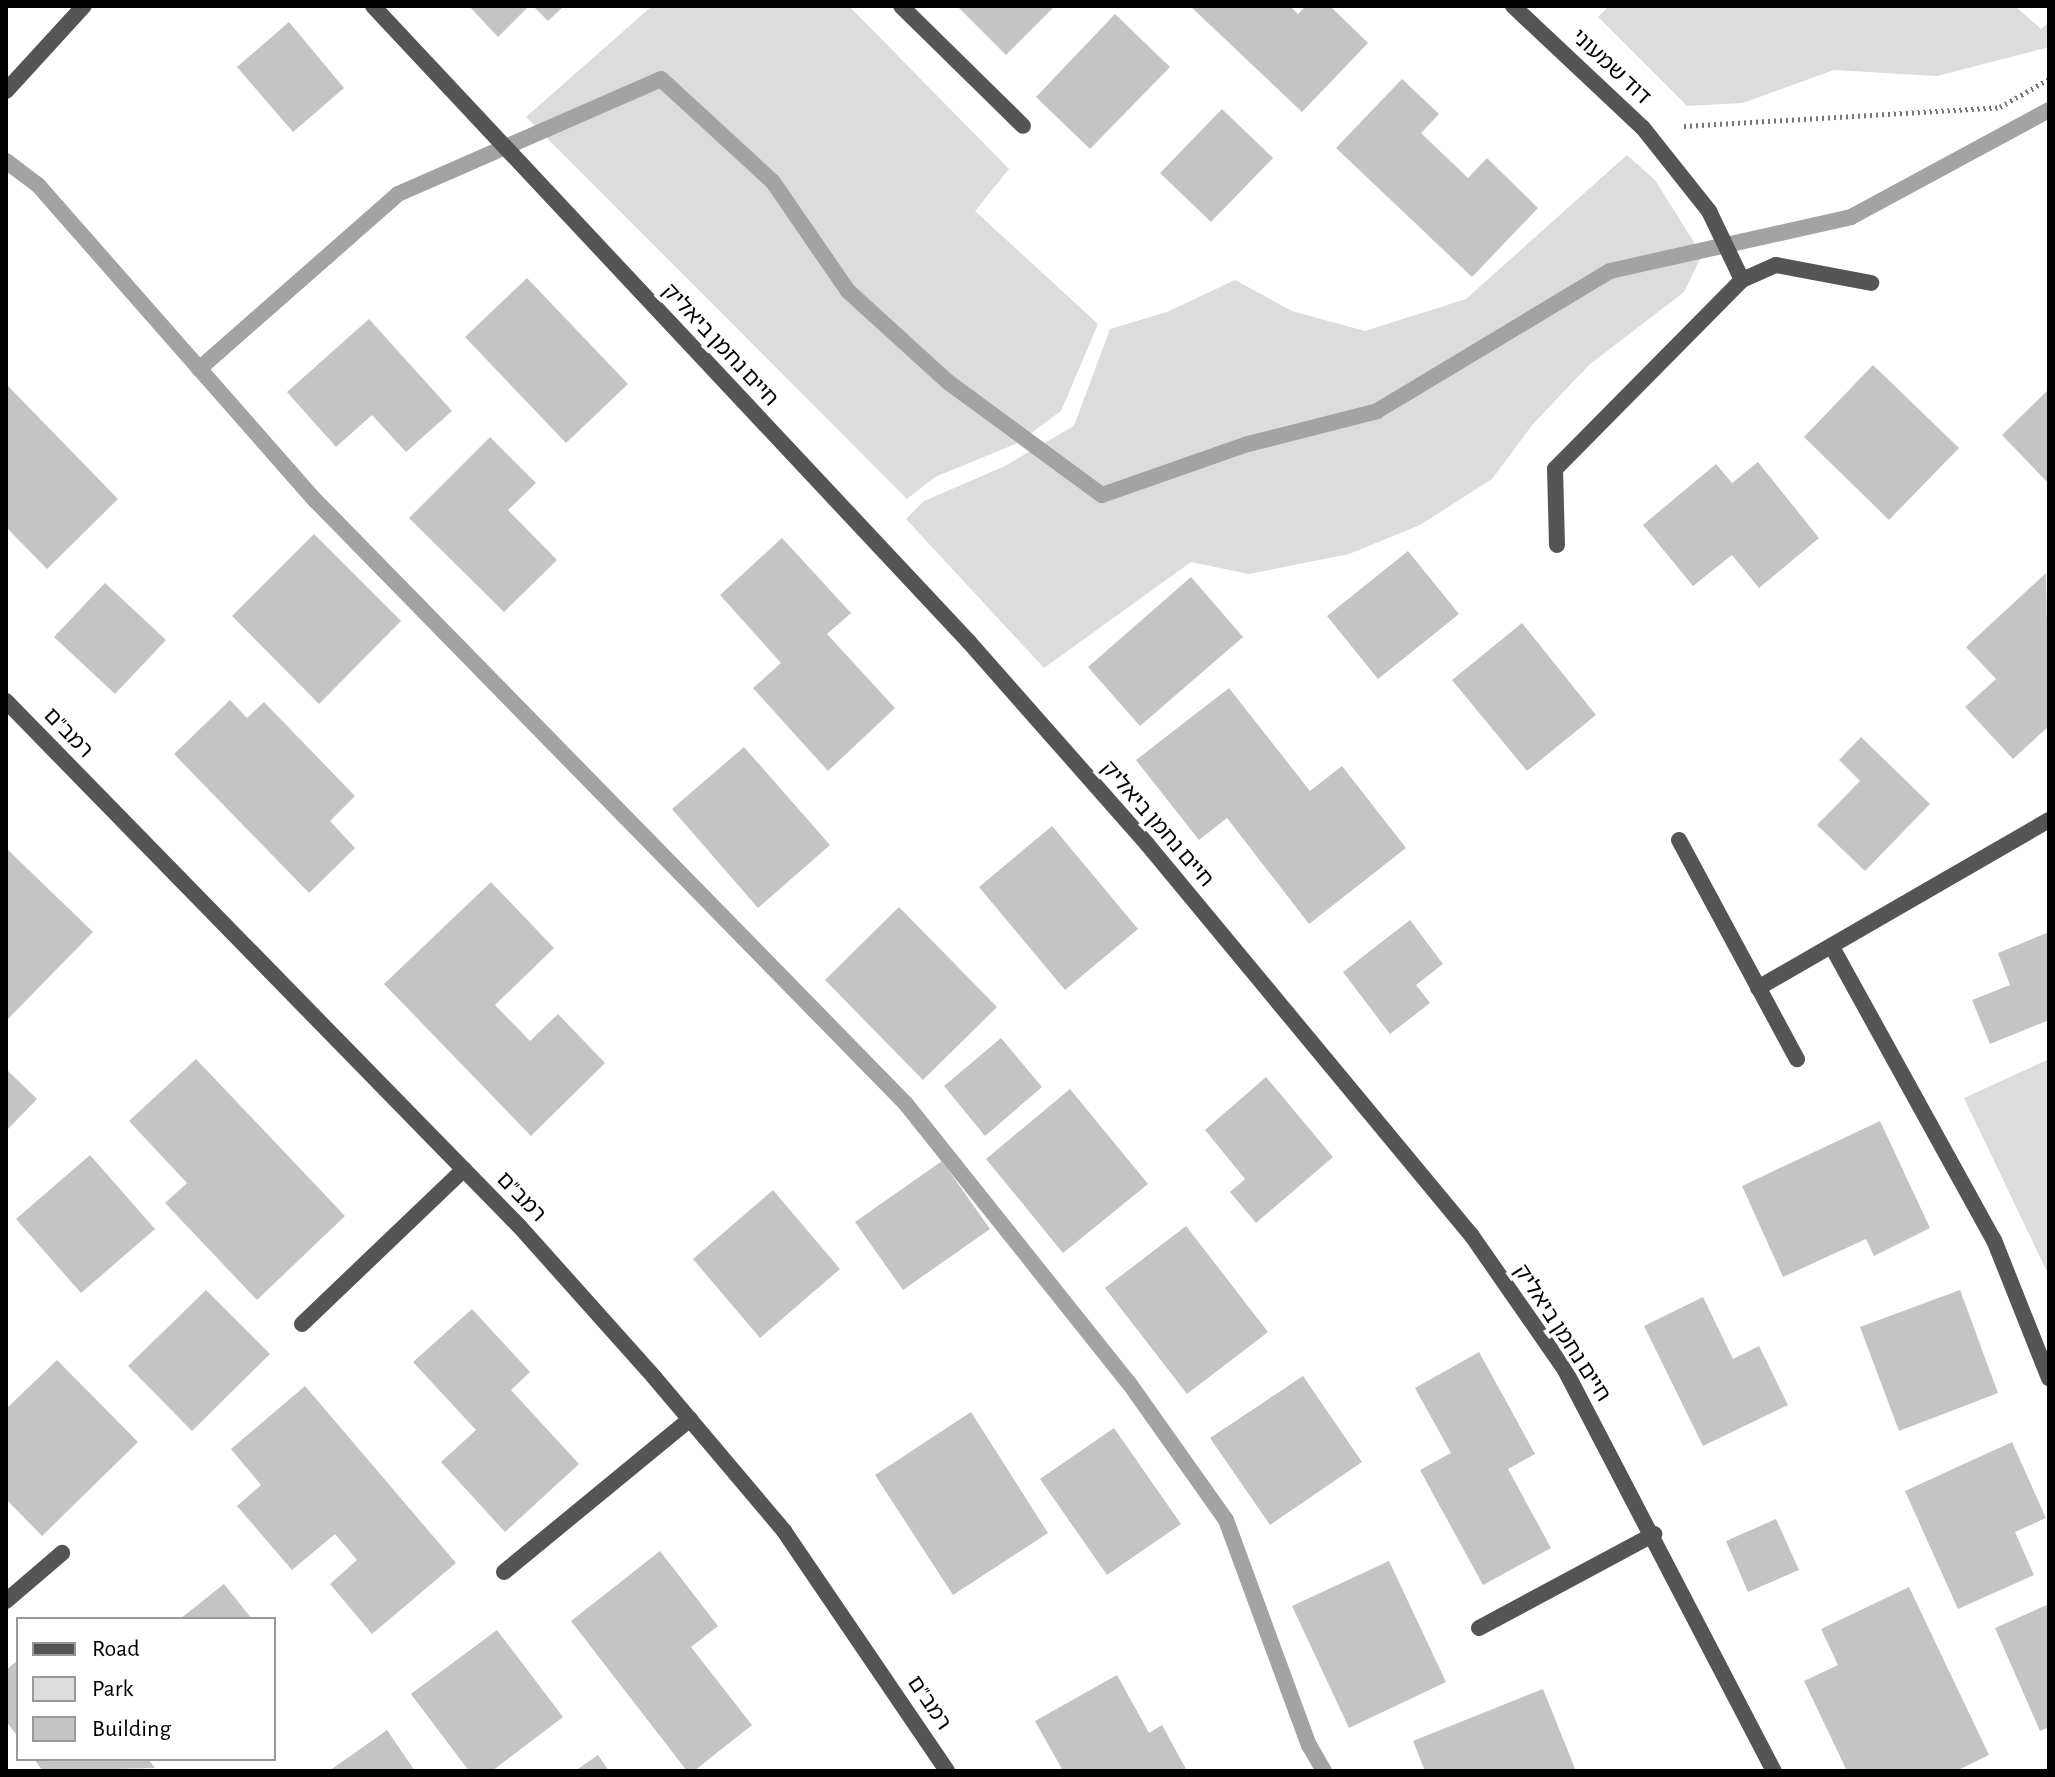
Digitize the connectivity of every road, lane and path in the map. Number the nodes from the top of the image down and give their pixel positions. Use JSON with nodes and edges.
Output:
{"nodes":[{"id":1,"x":84,"y":6,"type":"edge"},
{"id":2,"x":373,"y":6,"type":"edge"},
{"id":3,"x":901,"y":6,"type":"edge"},
{"id":4,"x":1513,"y":6,"type":"edge"},
{"id":5,"x":2049,"y":79,"type":"edge"},
{"id":6,"x":6,"y":91,"type":"edge"},
{"id":7,"x":1023,"y":126,"type":"dead end"},
{"id":8,"x":1643,"y":128,"type":"junction"},
{"id":9,"x":1742,"y":280,"type":"junction"},
{"id":10,"x":1871,"y":283,"type":"dead end"},
{"id":11,"x":1557,"y":545,"type":"dead end"},
{"id":12,"x":6,"y":701,"type":"edge"},
{"id":13,"x":2049,"y":820,"type":"edge"},
{"id":14,"x":1679,"y":840,"type":"dead end"},
{"id":15,"x":1832,"y":947,"type":"junction"},
{"id":16,"x":1758,"y":988,"type":"junction"},
{"id":17,"x":1797,"y":1059,"type":"dead end"},
{"id":18,"x":464,"y":1169,"type":"junction"},
{"id":19,"x":302,"y":1324,"type":"dead end"},
{"id":20,"x":2049,"y":1378,"type":"edge"},
{"id":21,"x":690,"y":1419,"type":"junction"},
{"id":22,"x":1654,"y":1534,"type":"junction"},
{"id":23,"x":62,"y":1553,"type":"dead end"},
{"id":24,"x":504,"y":1572,"type":"dead end"},
{"id":25,"x":6,"y":1601,"type":"edge"},
{"id":26,"x":1479,"y":1628,"type":"dead end"},
{"id":27,"x":947,"y":1771,"type":"edge"},
{"id":28,"x":1774,"y":1771,"type":"edge"}],
"edges":[{"from":1,"to":6,"type":"street"},
{"from":2,"to":22,"type":"street","name":"חיים נחמן ביאליק"},
{"from":3,"to":7,"type":"street"},
{"from":4,"to":8,"type":"street","name":"דוד שמעוני"},
{"from":5,"to":8,"type":"path"},
{"from":8,"to":9,"type":"street","name":"דוד שמעוני"},
{"from":9,"to":10,"type":"street"},
{"from":9,"to":11,"type":"street"},
{"from":12,"to":18,"type":"street","name":"רמב\"ם"},
{"from":13,"to":15,"type":"street"},
{"from":14,"to":16,"type":"street"},
{"from":15,"to":16,"type":"street"},
{"from":15,"to":20,"type":"street"},
{"from":16,"to":17,"type":"street"},
{"from":18,"to":19,"type":"street"},
{"from":18,"to":21,"type":"street","name":"רמב\"ם"},
{"from":21,"to":24,"type":"street"},
{"from":21,"to":27,"type":"street","name":"רמב\"ם"},
{"from":22,"to":26,"type":"street"},
{"from":22,"to":28,"type":"street","name":"חיים נחמן ביאליק"},
{"from":23,"to":25,"type":"street"}]}
